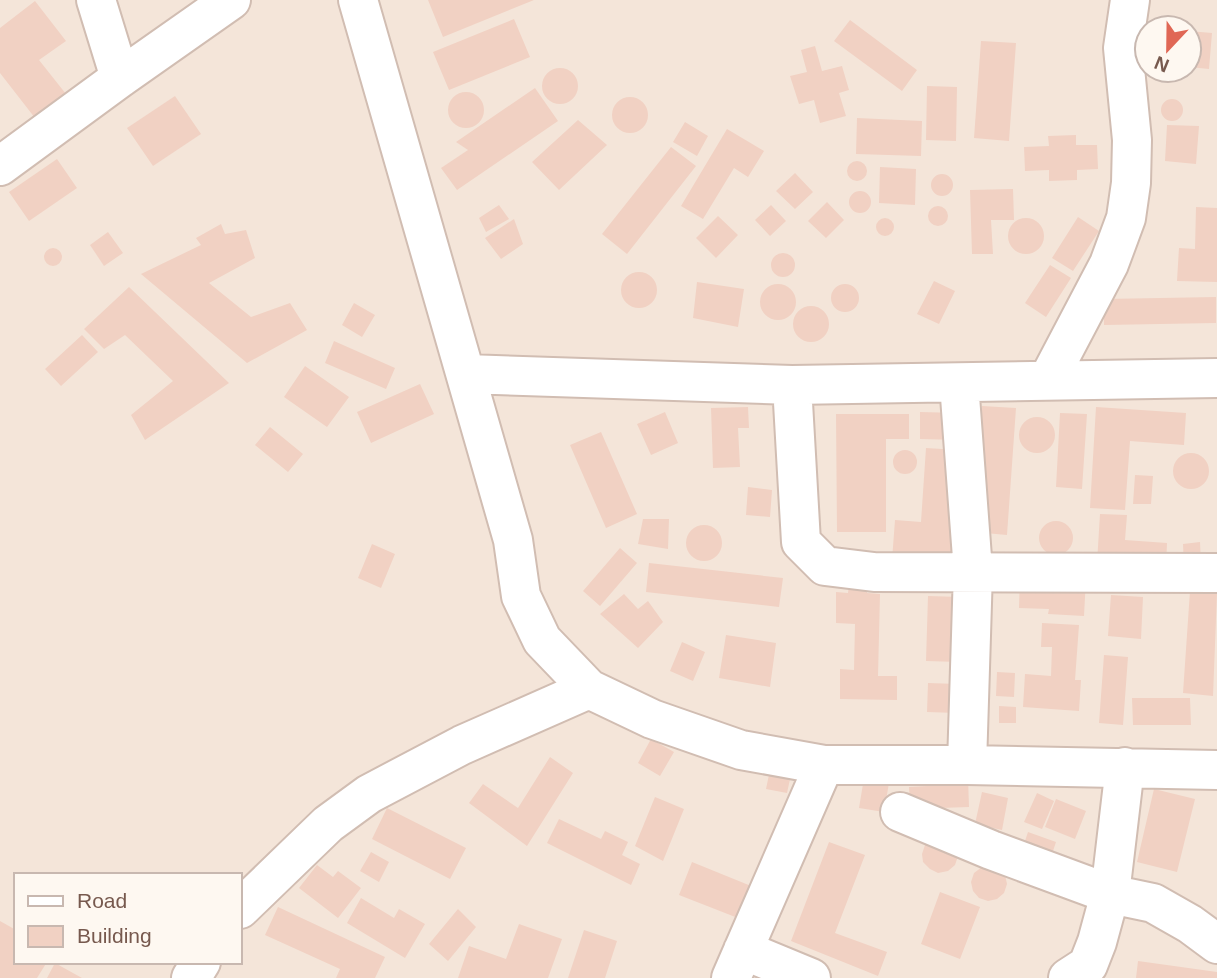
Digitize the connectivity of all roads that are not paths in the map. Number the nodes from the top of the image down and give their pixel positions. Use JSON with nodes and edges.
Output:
{"nodes":[{"id":1,"x":96,"y":0,"type":"edge"},
{"id":2,"x":231,"y":0,"type":"edge"},
{"id":3,"x":358,"y":0,"type":"edge"},
{"id":4,"x":1130,"y":0,"type":"edge"},
{"id":5,"x":120,"y":78,"type":"junction"},
{"id":6,"x":0,"y":166,"type":"edge"},
{"id":7,"x":466,"y":374,"type":"junction"},
{"id":8,"x":1217,"y":378,"type":"edge"},
{"id":9,"x":1048,"y":380,"type":"junction"},
{"id":10,"x":959,"y":383,"type":"junction"},
{"id":11,"x":792,"y":385,"type":"junction"},
{"id":12,"x":973,"y":571,"type":"junction"},
{"id":13,"x":1217,"y":573,"type":"edge"},
{"id":14,"x":589,"y":689,"type":"junction"},
{"id":15,"x":824,"y":765,"type":"junction"},
{"id":16,"x":967,"y":765,"type":"junction"},
{"id":17,"x":1125,"y":767,"type":"junction"},
{"id":18,"x":1217,"y":770,"type":"edge"},
{"id":19,"x":900,"y":812,"type":"dead end"},
{"id":20,"x":1110,"y":894,"type":"junction"},
{"id":21,"x":242,"y":907,"type":"edge"},
{"id":22,"x":1217,"y":944,"type":"edge"},
{"id":23,"x":737,"y":964,"type":"edge"},
{"id":24,"x":1081,"y":974,"type":"edge"},
{"id":25,"x":811,"y":978,"type":"edge"}],
"edges":[{"from":1,"to":5,"type":"street"},
{"from":2,"to":5,"type":"street"},
{"from":3,"to":7,"type":"street"},
{"from":4,"to":9,"type":"street"},
{"from":5,"to":6,"type":"street"},
{"from":7,"to":11,"type":"street"},
{"from":7,"to":14,"type":"street"},
{"from":8,"to":9,"type":"street"},
{"from":9,"to":10,"type":"street"},
{"from":10,"to":11,"type":"street"},
{"from":10,"to":12,"type":"street"},
{"from":11,"to":12,"type":"street"},
{"from":12,"to":13,"type":"street"},
{"from":12,"to":16,"type":"street"},
{"from":14,"to":15,"type":"street"},
{"from":14,"to":21,"type":"street"},
{"from":15,"to":16,"type":"street"},
{"from":15,"to":23,"type":"street"},
{"from":16,"to":17,"type":"street"},
{"from":17,"to":18,"type":"street"},
{"from":17,"to":20,"type":"street"},
{"from":19,"to":20,"type":"street"},
{"from":20,"to":22,"type":"street"},
{"from":20,"to":24,"type":"street"},
{"from":23,"to":25,"type":"street"}]}
